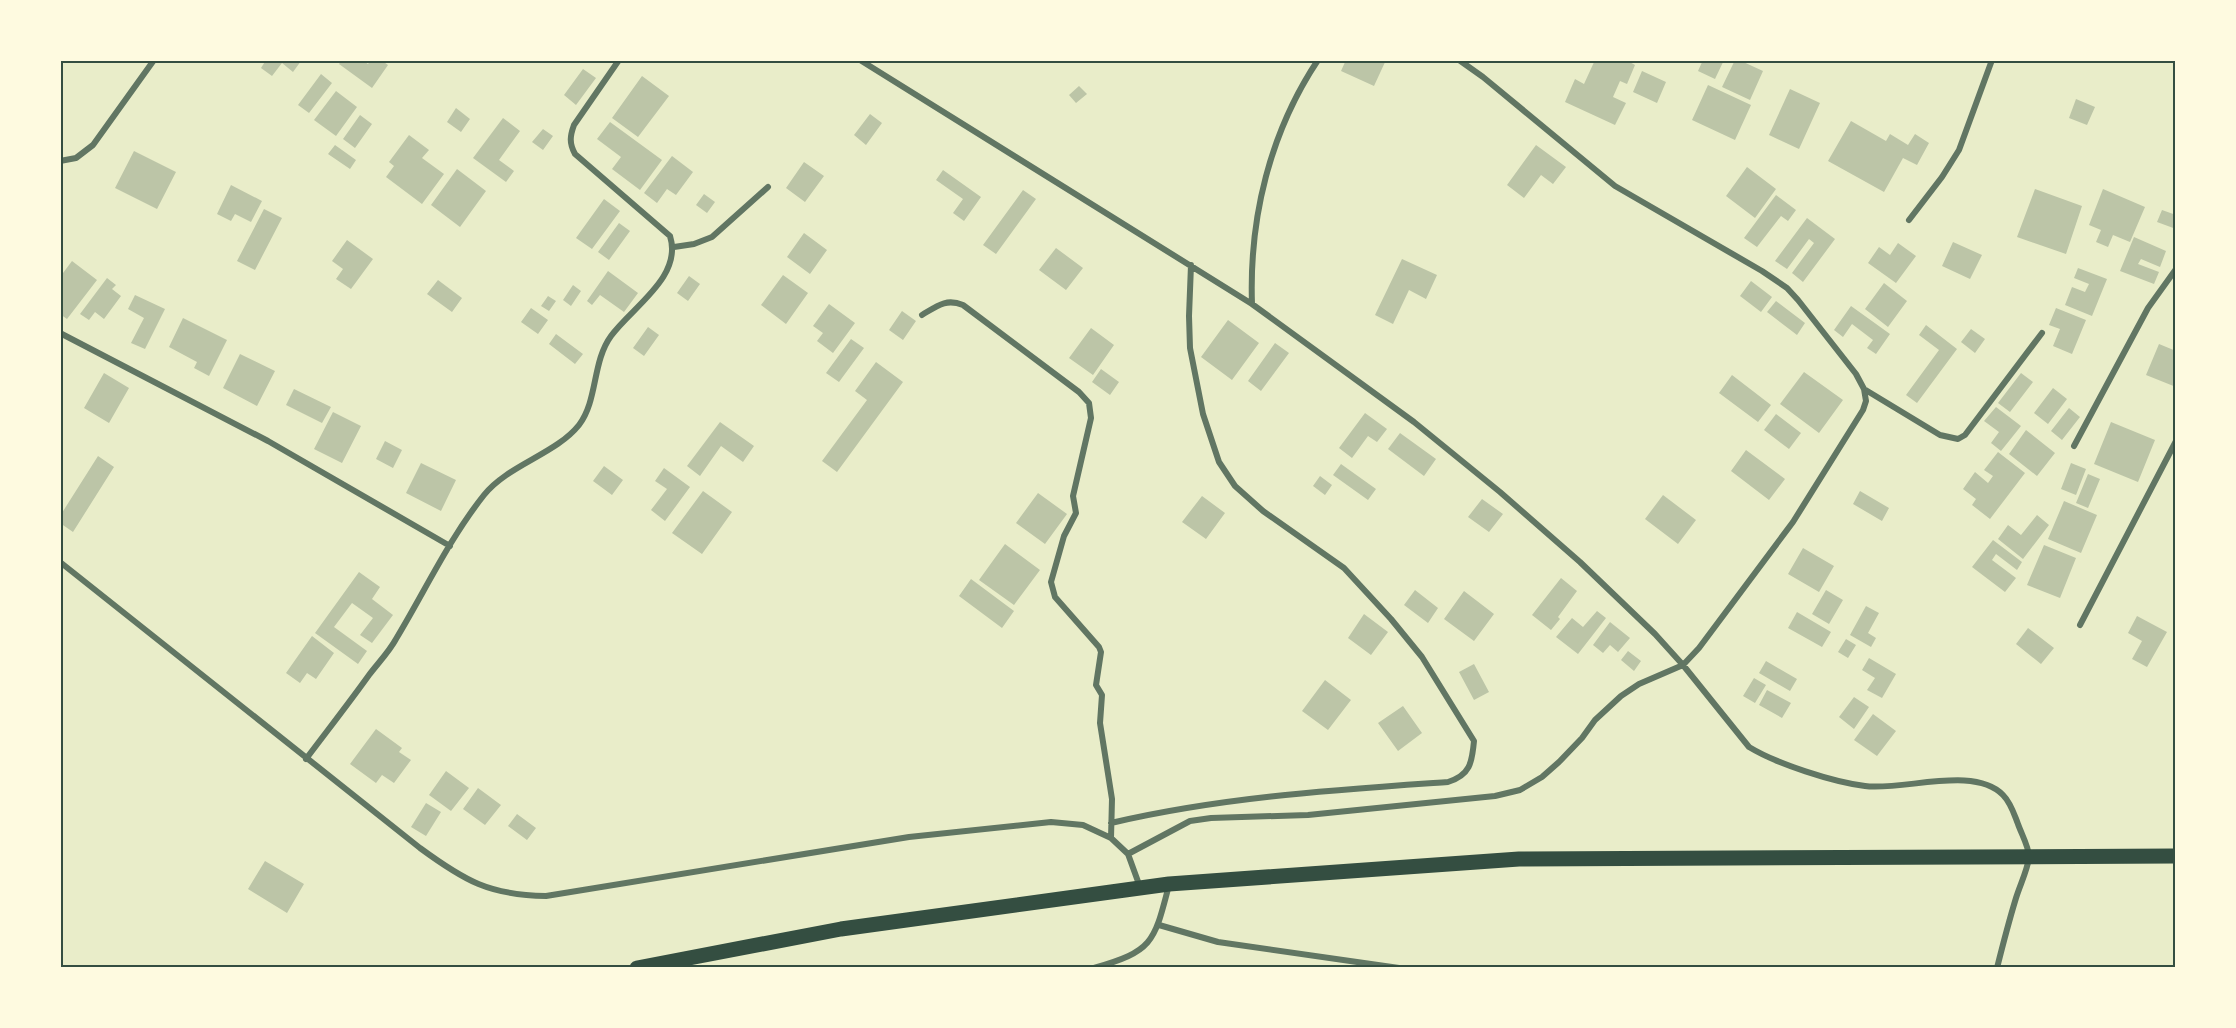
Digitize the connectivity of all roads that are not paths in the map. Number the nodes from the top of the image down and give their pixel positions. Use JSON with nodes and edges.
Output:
{"nodes":[{"id":1,"x":154,"y":60,"type":"edge"},
{"id":2,"x":619,"y":60,"type":"edge"},
{"id":3,"x":860,"y":60,"type":"edge"},
{"id":4,"x":1317,"y":60,"type":"edge"},
{"id":5,"x":1459,"y":60,"type":"edge"},
{"id":6,"x":1992,"y":60,"type":"edge"},
{"id":7,"x":60,"y":161,"type":"edge"},
{"id":8,"x":768,"y":187,"type":"dead end"},
{"id":9,"x":1909,"y":220,"type":"dead end"},
{"id":10,"x":674,"y":247,"type":"junction"},
{"id":11,"x":1191,"y":265,"type":"junction"},
{"id":12,"x":2176,"y":269,"type":"edge"},
{"id":13,"x":1252,"y":304,"type":"junction"},
{"id":14,"x":922,"y":315,"type":"dead end"},
{"id":15,"x":60,"y":333,"type":"edge"},
{"id":16,"x":2042,"y":333,"type":"dead end"},
{"id":17,"x":1864,"y":389,"type":"junction"},
{"id":18,"x":2176,"y":441,"type":"edge"},
{"id":19,"x":2074,"y":446,"type":"dead end"},
{"id":20,"x":450,"y":546,"type":"junction"},
{"id":21,"x":60,"y":562,"type":"edge"},
{"id":22,"x":2080,"y":625,"type":"dead end"},
{"id":23,"x":1683,"y":665,"type":"junction"},
{"id":24,"x":306,"y":759,"type":"junction"},
{"id":25,"x":1111,"y":823,"type":"junction"},
{"id":26,"x":1111,"y":838,"type":"junction"},
{"id":27,"x":1128,"y":854,"type":"junction"},
{"id":28,"x":2029,"y":856,"type":"junction"},
{"id":29,"x":2176,"y":856,"type":"edge"},
{"id":30,"x":1169,"y":884,"type":"junction"},
{"id":31,"x":1140,"y":888,"type":"junction"},
{"id":32,"x":1159,"y":925,"type":"junction"},
{"id":33,"x":637,"y":968,"type":"edge"},
{"id":34,"x":1094,"y":968,"type":"edge"},
{"id":35,"x":1399,"y":968,"type":"edge"},
{"id":36,"x":1997,"y":968,"type":"edge"}],
"edges":[{"from":1,"to":7,"type":"street"},
{"from":2,"to":10,"type":"street"},
{"from":3,"to":11,"type":"street"},
{"from":4,"to":13,"type":"street"},
{"from":5,"to":17,"type":"street"},
{"from":6,"to":9,"type":"street"},
{"from":8,"to":10,"type":"street"},
{"from":10,"to":20,"type":"street"},
{"from":11,"to":13,"type":"street"},
{"from":11,"to":25,"type":"street"},
{"from":12,"to":19,"type":"street"},
{"from":13,"to":23,"type":"street"},
{"from":14,"to":25,"type":"street"},
{"from":15,"to":20,"type":"street"},
{"from":16,"to":17,"type":"street"},
{"from":17,"to":23,"type":"street"},
{"from":18,"to":22,"type":"street"},
{"from":20,"to":24,"type":"street"},
{"from":21,"to":24,"type":"street"},
{"from":23,"to":27,"type":"street"},
{"from":23,"to":28,"type":"street"},
{"from":24,"to":26,"type":"street"},
{"from":25,"to":26,"type":"street"},
{"from":26,"to":27,"type":"street"},
{"from":27,"to":31,"type":"street"},
{"from":28,"to":29,"type":"main road"},
{"from":28,"to":30,"type":"main road"},
{"from":28,"to":36,"type":"street"},
{"from":30,"to":31,"type":"main road"},
{"from":30,"to":32,"type":"street"},
{"from":31,"to":33,"type":"main road"},
{"from":32,"to":34,"type":"street"},
{"from":32,"to":35,"type":"street"}]}
